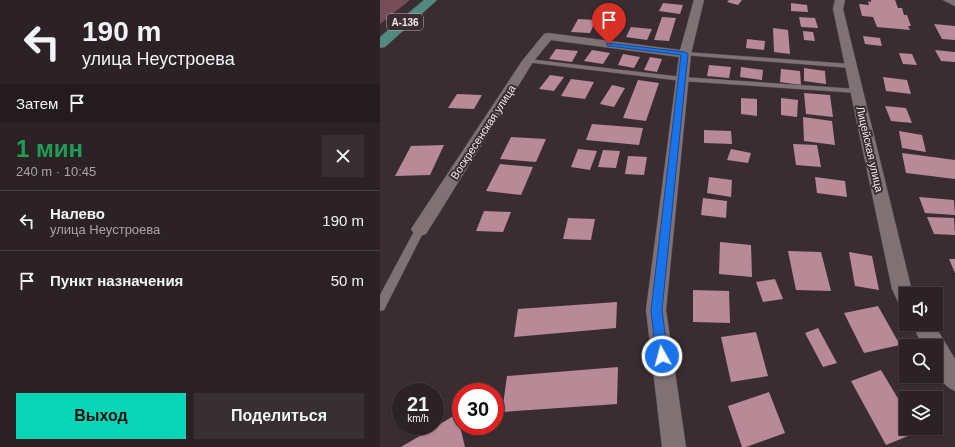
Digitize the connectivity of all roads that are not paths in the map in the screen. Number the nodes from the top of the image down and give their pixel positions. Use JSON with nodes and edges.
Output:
{"nodes":[{"id":1,"x":417,"y":0,"type":"edge"},
{"id":2,"x":431,"y":0,"type":"edge"},
{"id":3,"x":699,"y":0,"type":"edge"},
{"id":4,"x":840,"y":0,"type":"edge"},
{"id":5,"x":948,"y":0,"type":"edge"},
{"id":6,"x":955,"y":3,"type":"edge"},
{"id":7,"x":380,"y":29,"type":"edge"},
{"id":8,"x":380,"y":44,"type":"edge"},
{"id":9,"x":685,"y":54,"type":"junction"},
{"id":10,"x":528,"y":61,"type":"junction"},
{"id":11,"x":851,"y":66,"type":"junction"},
{"id":12,"x":682,"y":79,"type":"junction"},
{"id":13,"x":857,"y":91,"type":"junction"},
{"id":14,"x":420,"y":230,"type":"joint"},
{"id":15,"x":901,"y":287,"type":"edge"},
{"id":16,"x":380,"y":306,"type":"edge"},
{"id":17,"x":943,"y":360,"type":"edge"},
{"id":18,"x":955,"y":380,"type":"edge"},
{"id":19,"x":674,"y":447,"type":"edge"}],
"edges":[{"from":1,"to":7,"type":"main road","number":"А-136"},
{"from":2,"to":8,"type":"main road","number":"А-136"},
{"from":3,"to":9,"type":"street"},
{"from":4,"to":11,"type":"street","name":"Лицейская улица"},
{"from":5,"to":6,"type":"street"},
{"from":9,"to":10,"type":"street","name":"Воскресенская улица"},
{"from":9,"to":11,"type":"lane"},
{"from":9,"to":12,"type":"street"},
{"from":10,"to":12,"type":"lane"},
{"from":10,"to":14,"type":"street","name":"Воскресенская улица"},
{"from":11,"to":13,"type":"street","name":"Лицейская улица"},
{"from":12,"to":13,"type":"lane"},
{"from":12,"to":19,"type":"street"},
{"from":13,"to":15,"type":"street","name":"Лицейская улица"},
{"from":14,"to":16,"type":"lane"},
{"from":17,"to":18,"type":"street"}]}
